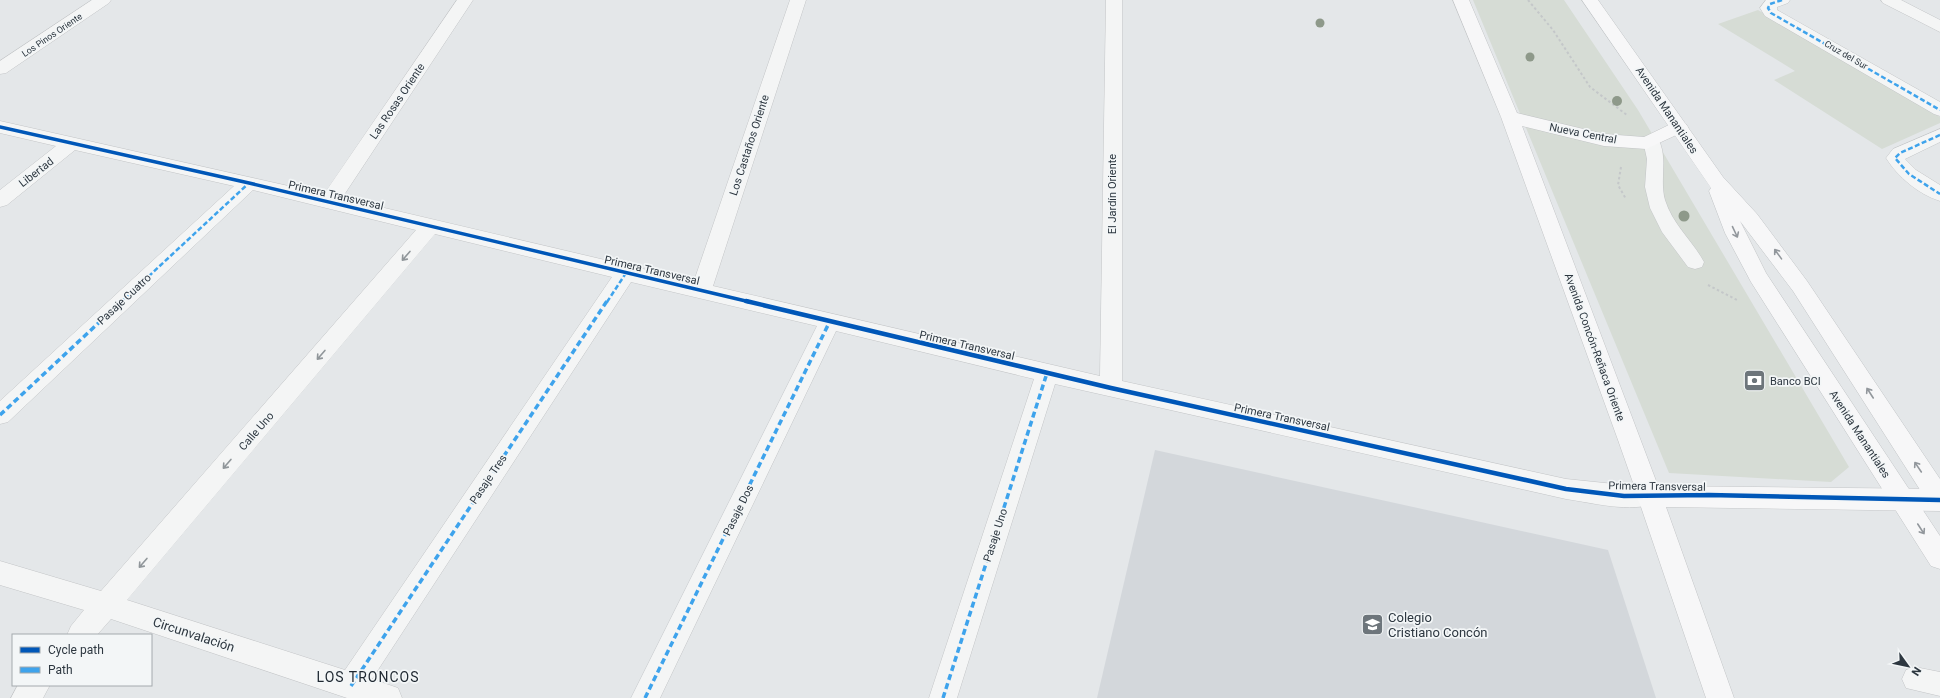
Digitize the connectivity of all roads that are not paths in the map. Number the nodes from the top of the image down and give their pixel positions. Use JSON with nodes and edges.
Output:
{"nodes":[{"id":1,"x":103,"y":0,"type":"edge"},
{"id":2,"x":465,"y":0,"type":"edge"},
{"id":3,"x":798,"y":0,"type":"edge"},
{"id":4,"x":1114,"y":0,"type":"edge"},
{"id":5,"x":1461,"y":0,"type":"edge"},
{"id":6,"x":1590,"y":0,"type":"edge"},
{"id":7,"x":1596,"y":0,"type":"edge"},
{"id":8,"x":1782,"y":0,"type":"edge"},
{"id":9,"x":1889,"y":0,"type":"edge"},
{"id":10,"x":1940,"y":27,"type":"edge"},
{"id":11,"x":1618,"y":38,"type":"junction"},
{"id":12,"x":0,"y":69,"type":"edge"},
{"id":13,"x":1940,"y":110,"type":"edge"},
{"id":14,"x":1510,"y":117,"type":"junction"},
{"id":15,"x":0,"y":127,"type":"edge"},
{"id":16,"x":1679,"y":127,"type":"junction"},
{"id":17,"x":1940,"y":135,"type":"edge"},
{"id":18,"x":1650,"y":141,"type":"junction"},
{"id":19,"x":72,"y":143,"type":"junction"},
{"id":20,"x":1716,"y":182,"type":"junction"},
{"id":21,"x":249,"y":183,"type":"junction"},
{"id":22,"x":1940,"y":194,"type":"edge"},
{"id":23,"x":0,"y":200,"type":"edge"},
{"id":24,"x":329,"y":202,"type":"junction"},
{"id":25,"x":431,"y":226,"type":"junction"},
{"id":26,"x":1695,"y":262,"type":"dead end"},
{"id":27,"x":626,"y":273,"type":"junction"},
{"id":28,"x":701,"y":291,"type":"junction"},
{"id":29,"x":830,"y":321,"type":"junction"},
{"id":30,"x":1047,"y":373,"type":"junction"},
{"id":31,"x":1111,"y":388,"type":"junction"},
{"id":32,"x":0,"y":415,"type":"edge"},
{"id":33,"x":1648,"y":496,"type":"junction"},
{"id":34,"x":1902,"y":500,"type":"junction"},
{"id":35,"x":1940,"y":500,"type":"edge"},
{"id":36,"x":1940,"y":558,"type":"edge"},
{"id":37,"x":0,"y":573,"type":"edge"},
{"id":38,"x":106,"y":605,"type":"junction"},
{"id":39,"x":81,"y":634,"type":"edge"},
{"id":40,"x":1915,"y":680,"type":"dead end"},
{"id":41,"x":1940,"y":684,"type":"edge"},
{"id":42,"x":35,"y":686,"type":"edge"},
{"id":43,"x":351,"y":686,"type":"junction"},
{"id":44,"x":25,"y":698,"type":"edge"},
{"id":45,"x":388,"y":698,"type":"edge"},
{"id":46,"x":645,"y":698,"type":"edge"},
{"id":47,"x":943,"y":698,"type":"edge"},
{"id":48,"x":1720,"y":698,"type":"edge"}],
"edges":[{"from":1,"to":12,"type":"street","name":"Los Pinos Oriente"},
{"from":2,"to":24,"type":"street","name":"Las Rosas Oriente"},
{"from":3,"to":28,"type":"street","name":"Los Castaños Oriente"},
{"from":4,"to":31,"type":"street","name":"El Jardín Oriente"},
{"from":5,"to":14,"type":"street","name":"Avenida Concón-Reñaca Oriente"},
{"from":6,"to":11,"type":"street","name":"Avenida Manantiales"},
{"from":7,"to":11,"type":"street","name":"Avenida Manantiales"},
{"from":8,"to":13,"type":"street","name":"Cruz del Sur"},
{"from":9,"to":10,"type":"street"},
{"from":11,"to":16,"type":"street","name":"Avenida Manantiales"},
{"from":14,"to":18,"type":"street","name":"Nueva Central"},
{"from":14,"to":33,"type":"street","name":"Avenida Concón-Reñaca Oriente"},
{"from":15,"to":19,"type":"street","name":"Primera Transversal"},
{"from":16,"to":18,"type":"street","name":"Nueva Central"},
{"from":16,"to":20,"type":"street","name":"Avenida Manantiales"},
{"from":17,"to":22,"type":"street"},
{"from":18,"to":26,"type":"lane"},
{"from":19,"to":21,"type":"street","name":"Primera Transversal"},
{"from":19,"to":23,"type":"street","name":"Libertad"},
{"from":20,"to":34,"type":"street","name":"Avenida Manantiales","one_way":true},
{"from":35,"to":20,"type":"street","name":"Avenida Manantiales","one_way":true},
{"from":21,"to":24,"type":"street","name":"Primera Transversal"},
{"from":21,"to":32,"type":"street","name":"Pasaje Cuatro"},
{"from":24,"to":25,"type":"street","name":"Primera Transversal"},
{"from":25,"to":27,"type":"street","name":"Primera Transversal"},
{"from":25,"to":38,"type":"street","name":"Calle Uno","one_way":true},
{"from":27,"to":28,"type":"street","name":"Primera Transversal"},
{"from":27,"to":43,"type":"street","name":"Pasaje Tres"},
{"from":28,"to":29,"type":"street","name":"Primera Transversal"},
{"from":29,"to":30,"type":"street","name":"Primera Transversal"},
{"from":29,"to":46,"type":"street","name":"Pasaje Dos"},
{"from":30,"to":31,"type":"street","name":"Primera Transversal"},
{"from":30,"to":47,"type":"street","name":"Pasaje Uno"},
{"from":31,"to":33,"type":"street","name":"Primera Transversal"},
{"from":33,"to":34,"type":"street","name":"Primera Transversal"},
{"from":33,"to":48,"type":"street","name":"Avenida Concón-Reñaca Oriente"},
{"from":34,"to":35,"type":"street","name":"Primera Transversal"},
{"from":34,"to":36,"type":"street","name":"Avenida Manantiales","one_way":true},
{"from":37,"to":38,"type":"street","name":"Circunvalación"},
{"from":38,"to":39,"type":"street","name":"Calle Uno"},
{"from":38,"to":43,"type":"street","name":"Circunvalación"},
{"from":40,"to":41,"type":"lane"},
{"from":42,"to":44,"type":"street"},
{"from":43,"to":45,"type":"street","name":"Circunvalación"}]}
